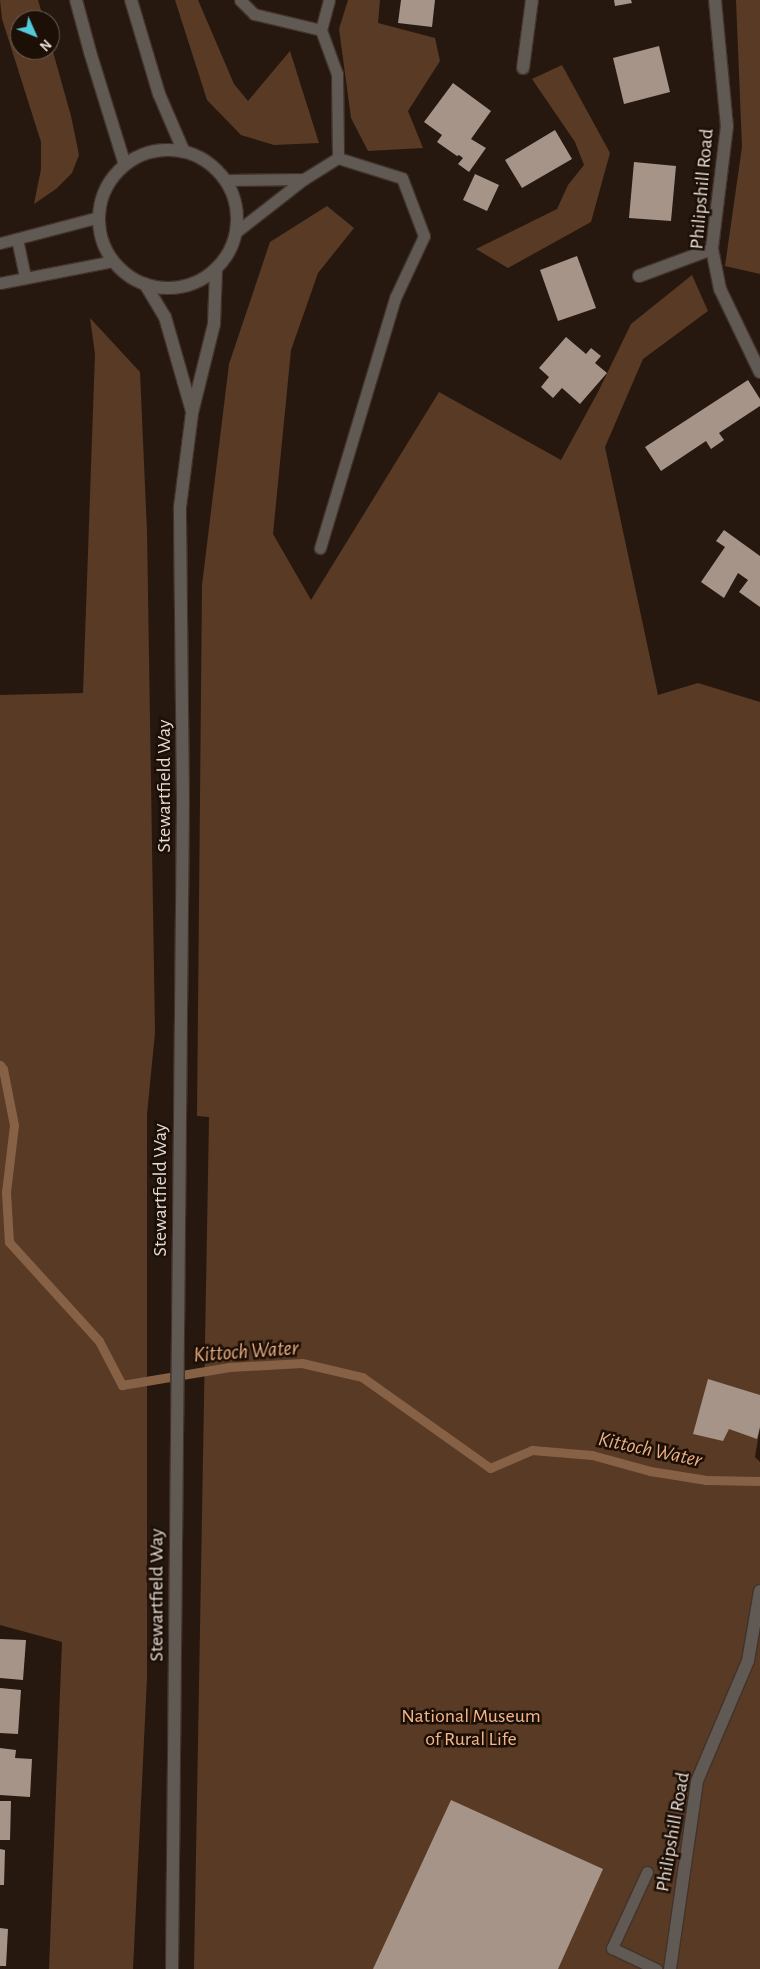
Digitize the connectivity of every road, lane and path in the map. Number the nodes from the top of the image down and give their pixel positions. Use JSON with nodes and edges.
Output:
{"nodes":[{"id":1,"x":76,"y":0,"type":"edge"},
{"id":2,"x":132,"y":0,"type":"edge"},
{"id":3,"x":240,"y":0,"type":"edge"},
{"id":4,"x":329,"y":0,"type":"edge"},
{"id":5,"x":532,"y":0,"type":"edge"},
{"id":6,"x":716,"y":0,"type":"edge"},
{"id":7,"x":321,"y":30,"type":"junction"},
{"id":8,"x":523,"y":68,"type":"dead end"},
{"id":9,"x":184,"y":152,"type":"junction"},
{"id":10,"x":338,"y":158,"type":"junction"},
{"id":11,"x":126,"y":165,"type":"junction"},
{"id":12,"x":304,"y":179,"type":"junction"},
{"id":13,"x":225,"y":180,"type":"junction"},
{"id":14,"x":99,"y":217,"type":"junction"},
{"id":15,"x":236,"y":232,"type":"junction"},
{"id":16,"x":17,"y":239,"type":"junction"},
{"id":17,"x":0,"y":243,"type":"edge"},
{"id":18,"x":712,"y":249,"type":"junction"},
{"id":19,"x":113,"y":261,"type":"junction"},
{"id":20,"x":216,"y":269,"type":"junction"},
{"id":21,"x":639,"y":276,"type":"dead end"},
{"id":22,"x":25,"y":278,"type":"junction"},
{"id":23,"x":0,"y":282,"type":"edge"},
{"id":24,"x":145,"y":284,"type":"junction"},
{"id":25,"x":760,"y":372,"type":"edge"},
{"id":26,"x":192,"y":413,"type":"junction"},
{"id":27,"x":320,"y":548,"type":"dead end"},
{"id":28,"x":760,"y":1591,"type":"edge"},
{"id":29,"x":647,"y":1872,"type":"dead end"},
{"id":30,"x":172,"y":1969,"type":"edge"},
{"id":31,"x":656,"y":1969,"type":"edge"},
{"id":32,"x":670,"y":1969,"type":"edge"}],
"edges":[{"from":1,"to":11,"type":"street"},
{"from":2,"to":9,"type":"street"},
{"from":3,"to":7,"type":"lane"},
{"from":4,"to":7,"type":"lane"},
{"from":5,"to":8,"type":"street"},
{"from":6,"to":18,"type":"street","name":"Philipshill Road"},
{"from":7,"to":10,"type":"lane"},
{"from":9,"to":11,"type":"street"},
{"from":9,"to":13,"type":"street"},
{"from":10,"to":12,"type":"lane"},
{"from":10,"to":27,"type":"lane"},
{"from":11,"to":14,"type":"street"},
{"from":12,"to":13,"type":"lane"},
{"from":12,"to":15,"type":"lane"},
{"from":13,"to":15,"type":"street"},
{"from":14,"to":16,"type":"lane"},
{"from":14,"to":19,"type":"street"},
{"from":15,"to":20,"type":"street"},
{"from":16,"to":17,"type":"lane"},
{"from":16,"to":22,"type":"lane"},
{"from":18,"to":21,"type":"street"},
{"from":18,"to":25,"type":"street","name":"Philipshill Road"},
{"from":19,"to":22,"type":"lane"},
{"from":19,"to":24,"type":"street"},
{"from":20,"to":24,"type":"street"},
{"from":20,"to":26,"type":"street","name":"Stewartfield Way"},
{"from":22,"to":23,"type":"lane"},
{"from":24,"to":26,"type":"street","name":"Stewartfield Way"},
{"from":26,"to":30,"type":"street","name":"Stewartfield Way"},
{"from":28,"to":32,"type":"street","name":"Philipshill Road"},
{"from":29,"to":31,"type":"lane"}]}
